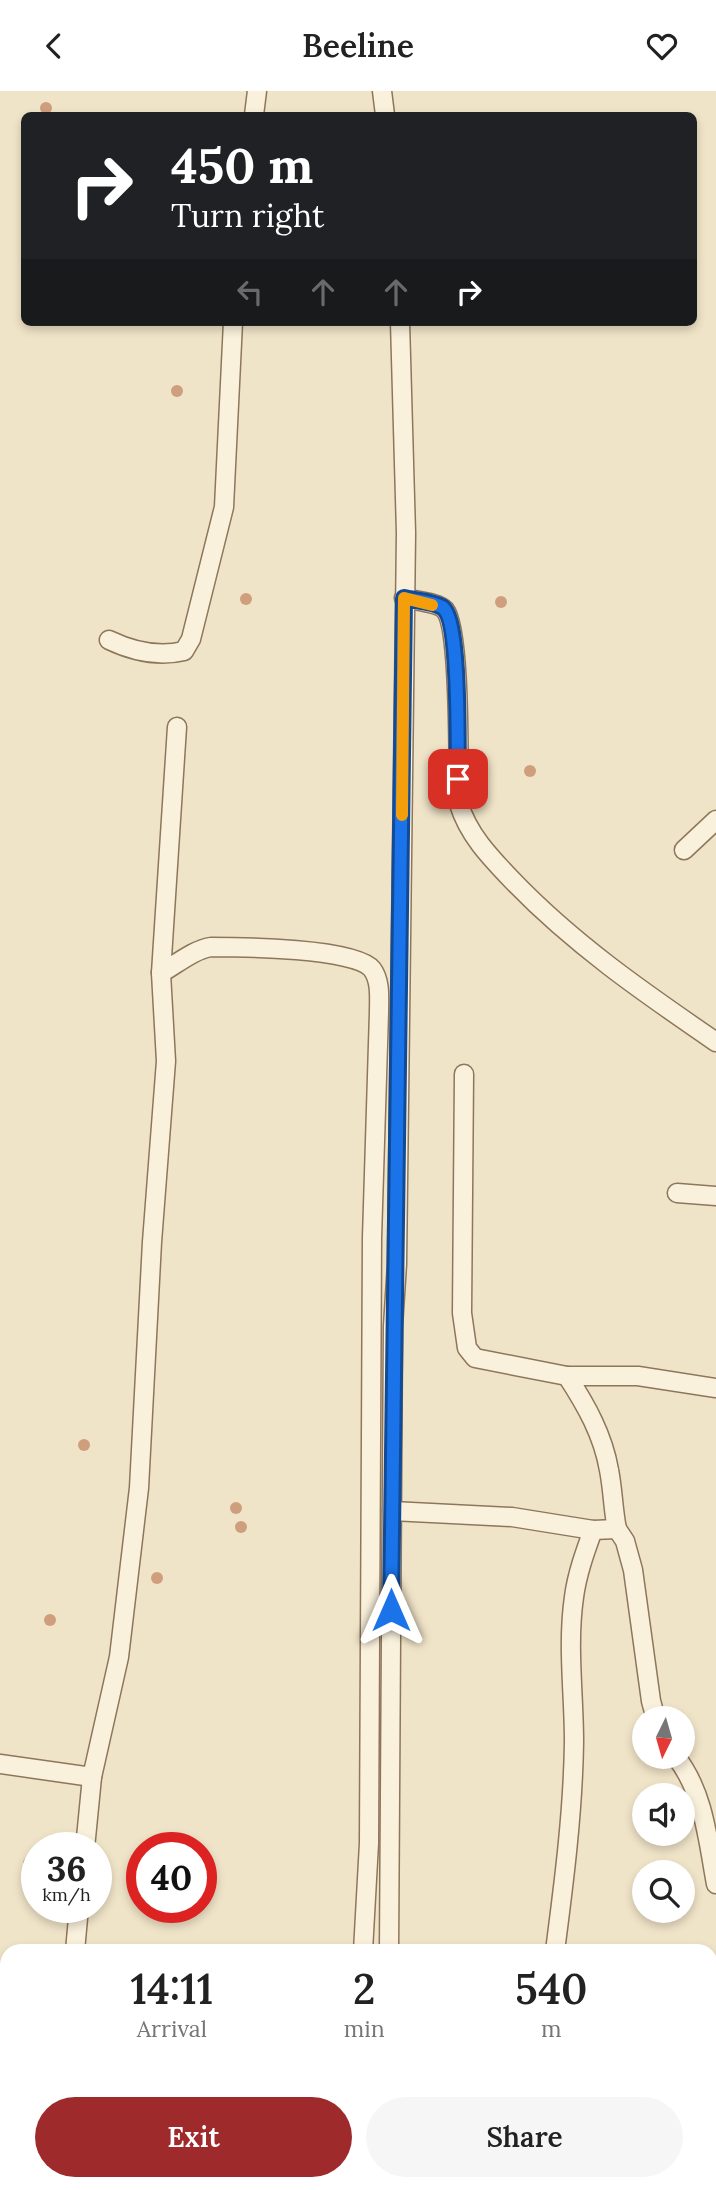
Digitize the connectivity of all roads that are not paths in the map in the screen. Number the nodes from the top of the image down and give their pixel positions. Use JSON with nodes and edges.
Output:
{"nodes":[{"id":1,"x":257,"y":91,"type":"edge"},
{"id":2,"x":382,"y":91,"type":"edge"},
{"id":3,"x":254,"y":112,"type":"edge"},
{"id":4,"x":385,"y":112,"type":"edge"},
{"id":5,"x":233,"y":326,"type":"edge"},
{"id":6,"x":400,"y":326,"type":"edge"},
{"id":7,"x":404,"y":598,"type":"junction"},
{"id":8,"x":109,"y":640,"type":"dead end"},
{"id":9,"x":177,"y":727,"type":"dead end"},
{"id":10,"x":716,"y":820,"type":"edge"},
{"id":11,"x":684,"y":850,"type":"dead end"},
{"id":12,"x":161,"y":973,"type":"junction"},
{"id":13,"x":716,"y":1042,"type":"edge"},
{"id":14,"x":464,"y":1074,"type":"dead end"},
{"id":15,"x":677,"y":1193,"type":"dead end"},
{"id":16,"x":716,"y":1196,"type":"edge"},
{"id":17,"x":567,"y":1375,"type":"junction"},
{"id":18,"x":716,"y":1388,"type":"edge"},
{"id":19,"x":371,"y":1397,"type":"junction"},
{"id":20,"x":394,"y":1399,"type":"junction"},
{"id":21,"x":392,"y":1511,"type":"junction"},
{"id":22,"x":617,"y":1529,"type":"junction"},
{"id":23,"x":593,"y":1530,"type":"junction"},
{"id":24,"x":653,"y":1706,"type":"edge"},
{"id":25,"x":0,"y":1764,"type":"edge"},
{"id":26,"x":684,"y":1769,"type":"edge"},
{"id":27,"x":92,"y":1777,"type":"junction"},
{"id":28,"x":87,"y":1832,"type":"edge"},
{"id":29,"x":716,"y":1884,"type":"edge"},
{"id":30,"x":78,"y":1923,"type":"edge"},
{"id":31,"x":76,"y":1944,"type":"edge"},
{"id":32,"x":363,"y":1944,"type":"edge"},
{"id":33,"x":389,"y":1944,"type":"edge"},
{"id":34,"x":556,"y":1944,"type":"edge"}],
"edges":[{"from":1,"to":3,"type":"street"},
{"from":2,"to":4,"type":"street"},
{"from":5,"to":8,"type":"street"},
{"from":6,"to":7,"type":"street"},
{"from":7,"to":13,"type":"street"},
{"from":7,"to":20,"type":"street"},
{"from":9,"to":12,"type":"street"},
{"from":10,"to":11,"type":"street"},
{"from":12,"to":19,"type":"street"},
{"from":12,"to":27,"type":"street"},
{"from":14,"to":17,"type":"street"},
{"from":15,"to":16,"type":"street"},
{"from":17,"to":18,"type":"street"},
{"from":17,"to":22,"type":"street"},
{"from":19,"to":20,"type":"street"},
{"from":19,"to":32,"type":"street"},
{"from":20,"to":21,"type":"street"},
{"from":21,"to":23,"type":"street"},
{"from":21,"to":33,"type":"street"},
{"from":22,"to":23,"type":"street"},
{"from":22,"to":24,"type":"street"},
{"from":23,"to":34,"type":"street"},
{"from":25,"to":27,"type":"street"},
{"from":26,"to":29,"type":"street"},
{"from":27,"to":28,"type":"street"},
{"from":30,"to":31,"type":"street"}]}
